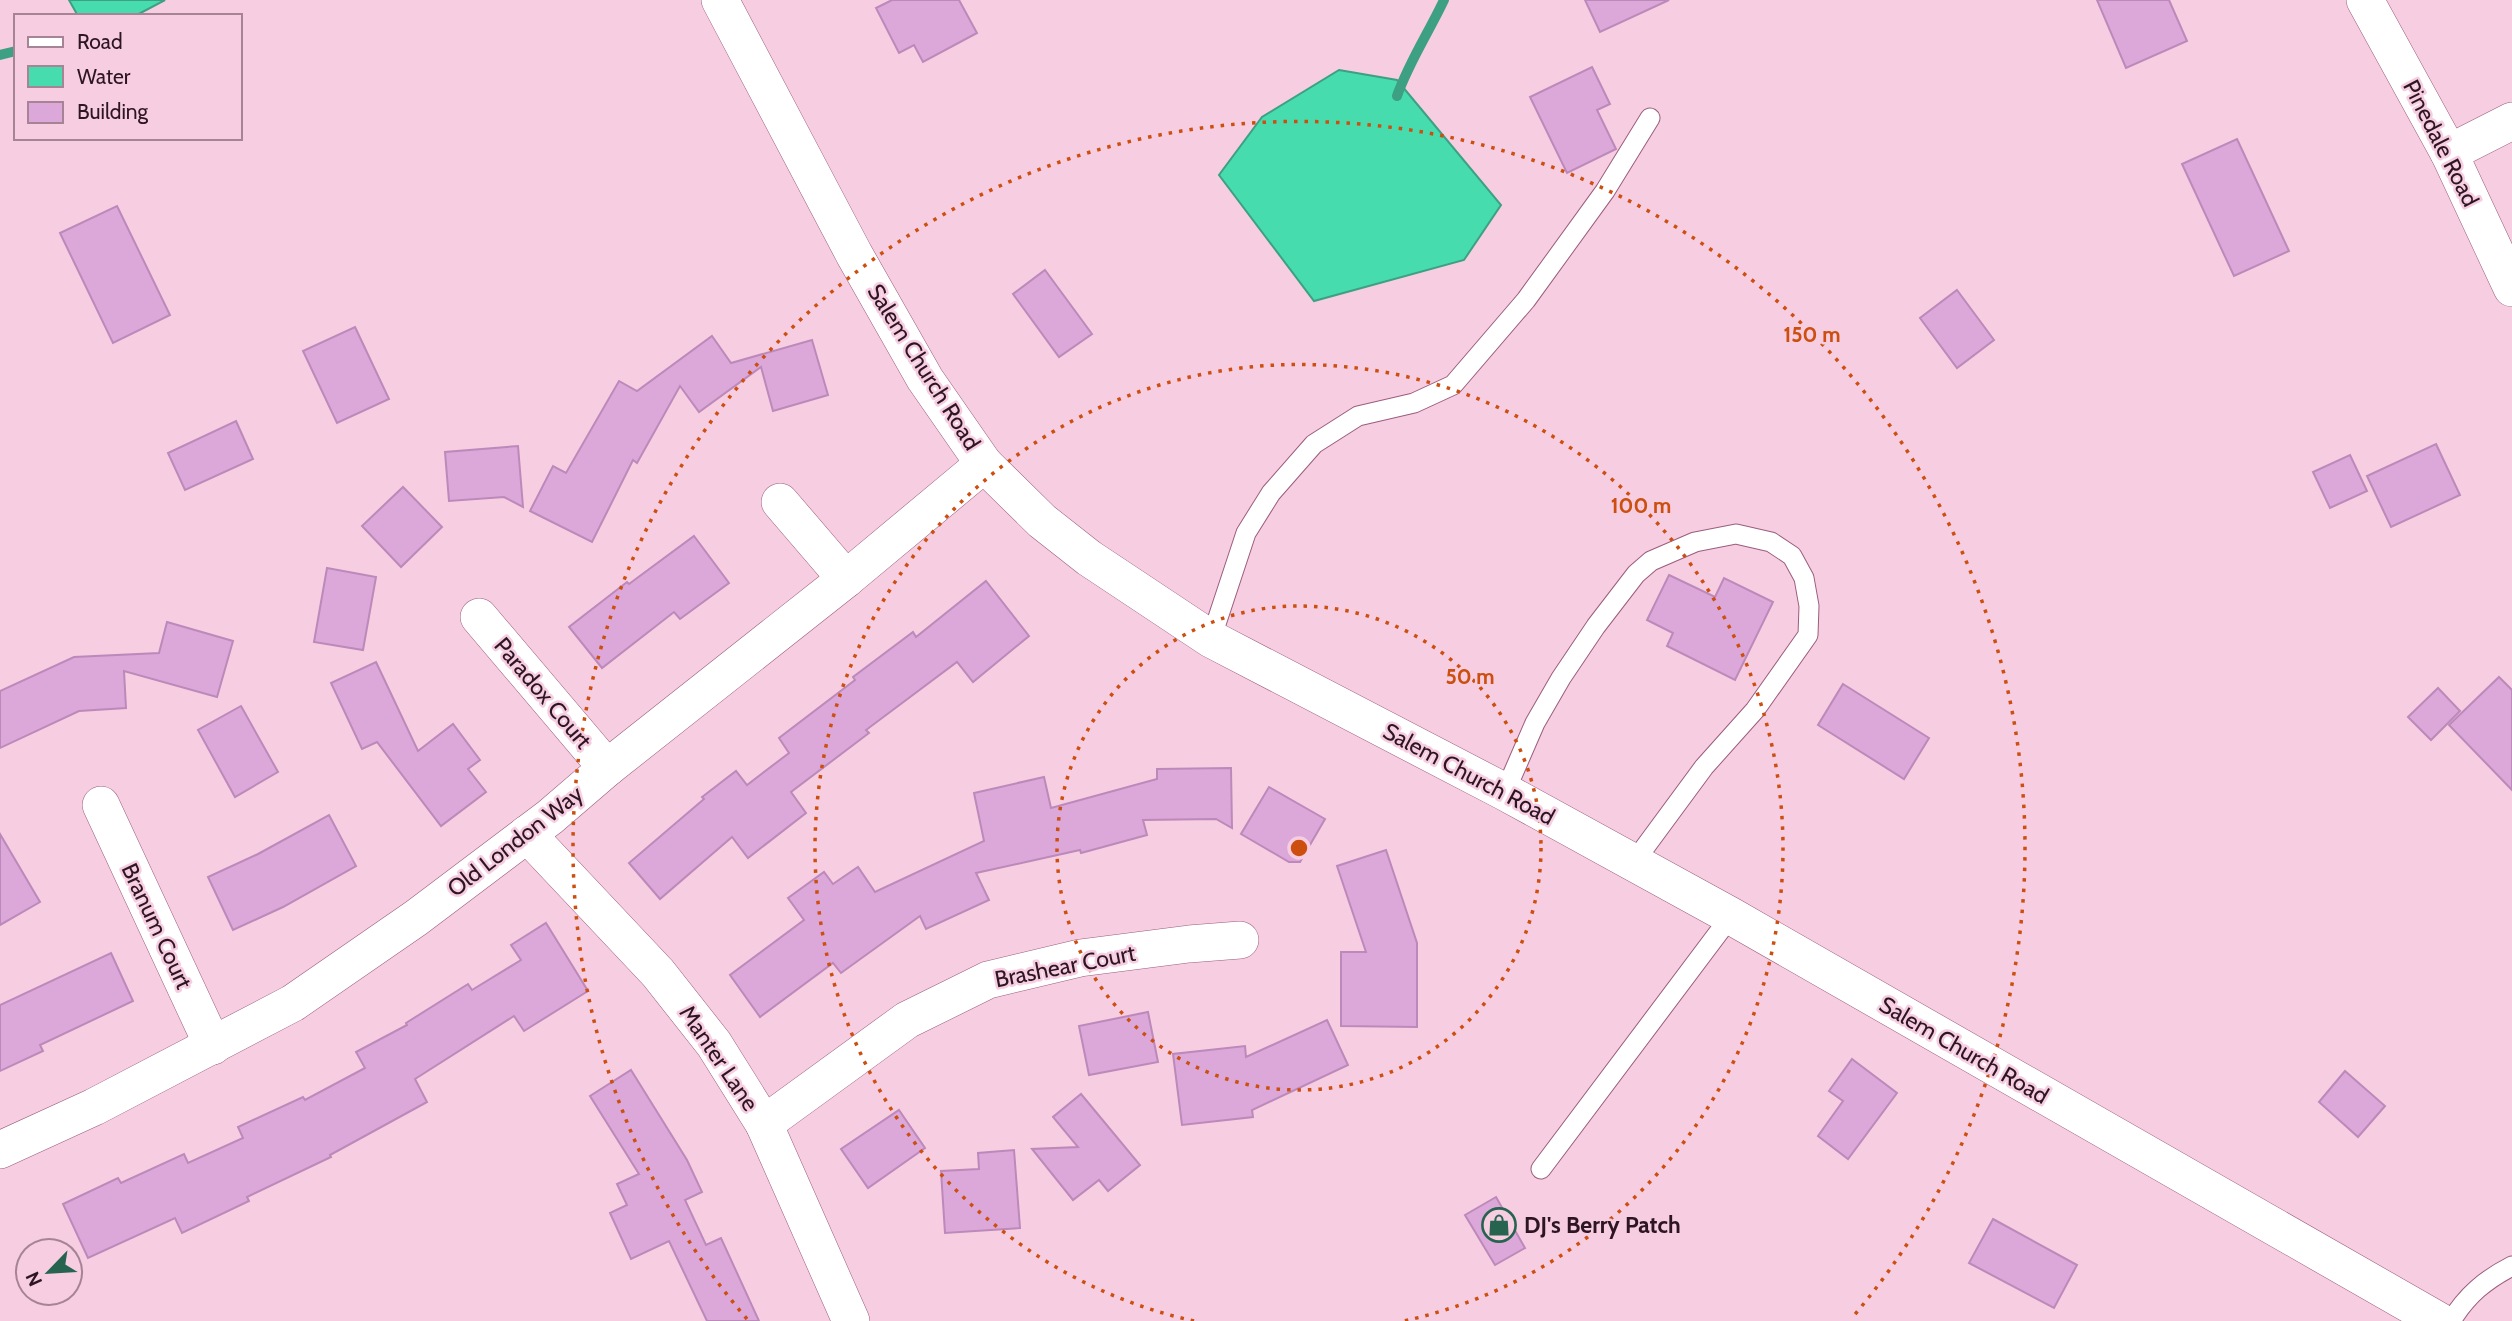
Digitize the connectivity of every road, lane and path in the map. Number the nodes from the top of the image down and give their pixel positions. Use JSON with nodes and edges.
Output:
{"nodes":[{"id":1,"x":720,"y":0,"type":"edge"},
{"id":2,"x":2365,"y":0,"type":"edge"},
{"id":3,"x":1650,"y":118,"type":"dead end"},
{"id":4,"x":2512,"y":121,"type":"edge"},
{"id":5,"x":2449,"y":153,"type":"junction"},
{"id":6,"x":2512,"y":288,"type":"edge"},
{"id":7,"x":984,"y":464,"type":"junction"},
{"id":8,"x":780,"y":502,"type":"dead end"},
{"id":9,"x":846,"y":579,"type":"junction"},
{"id":10,"x":479,"y":617,"type":"dead end"},
{"id":11,"x":1211,"y":639,"type":"junction"},
{"id":12,"x":607,"y":768,"type":"junction"},
{"id":13,"x":1505,"y":792,"type":"junction"},
{"id":14,"x":101,"y":805,"type":"dead end"},
{"id":15,"x":527,"y":834,"type":"junction"},
{"id":16,"x":1634,"y":862,"type":"junction"},
{"id":17,"x":1731,"y":916,"type":"junction"},
{"id":18,"x":1240,"y":940,"type":"dead end"},
{"id":19,"x":213,"y":1046,"type":"junction"},
{"id":20,"x":764,"y":1124,"type":"junction"},
{"id":21,"x":0,"y":1150,"type":"edge"},
{"id":22,"x":1541,"y":1169,"type":"dead end"},
{"id":23,"x":2512,"y":1266,"type":"edge"},
{"id":24,"x":851,"y":1321,"type":"edge"},
{"id":25,"x":2439,"y":1321,"type":"edge"},
{"id":26,"x":2451,"y":1321,"type":"edge"}],
"edges":[{"from":1,"to":7,"type":"street","name":"Salem Church Road"},
{"from":2,"to":5,"type":"street","name":"Pinedale Road"},
{"from":3,"to":11,"type":"lane"},
{"from":4,"to":5,"type":"street"},
{"from":5,"to":6,"type":"street","name":"Pinedale Road"},
{"from":7,"to":9,"type":"street","name":"Old London Way"},
{"from":7,"to":11,"type":"street","name":"Salem Church Road"},
{"from":8,"to":9,"type":"street"},
{"from":9,"to":12,"type":"street","name":"Old London Way"},
{"from":10,"to":12,"type":"street","name":"Paradox Court"},
{"from":11,"to":13,"type":"street","name":"Salem Church Road"},
{"from":12,"to":15,"type":"street","name":"Old London Way"},
{"from":13,"to":16,"type":"street","name":"Salem Church Road"},
{"from":13,"to":16,"type":"lane"},
{"from":14,"to":19,"type":"street","name":"Branum Court"},
{"from":15,"to":19,"type":"street","name":"Old London Way"},
{"from":15,"to":20,"type":"street","name":"Manter Lane"},
{"from":16,"to":17,"type":"street","name":"Salem Church Road"},
{"from":17,"to":22,"type":"lane"},
{"from":17,"to":25,"type":"street","name":"Salem Church Road"},
{"from":18,"to":20,"type":"street","name":"Brashear Court"},
{"from":19,"to":21,"type":"street","name":"Old London Way"},
{"from":20,"to":24,"type":"street","name":"Manter Lane"},
{"from":23,"to":26,"type":"lane"}]}
